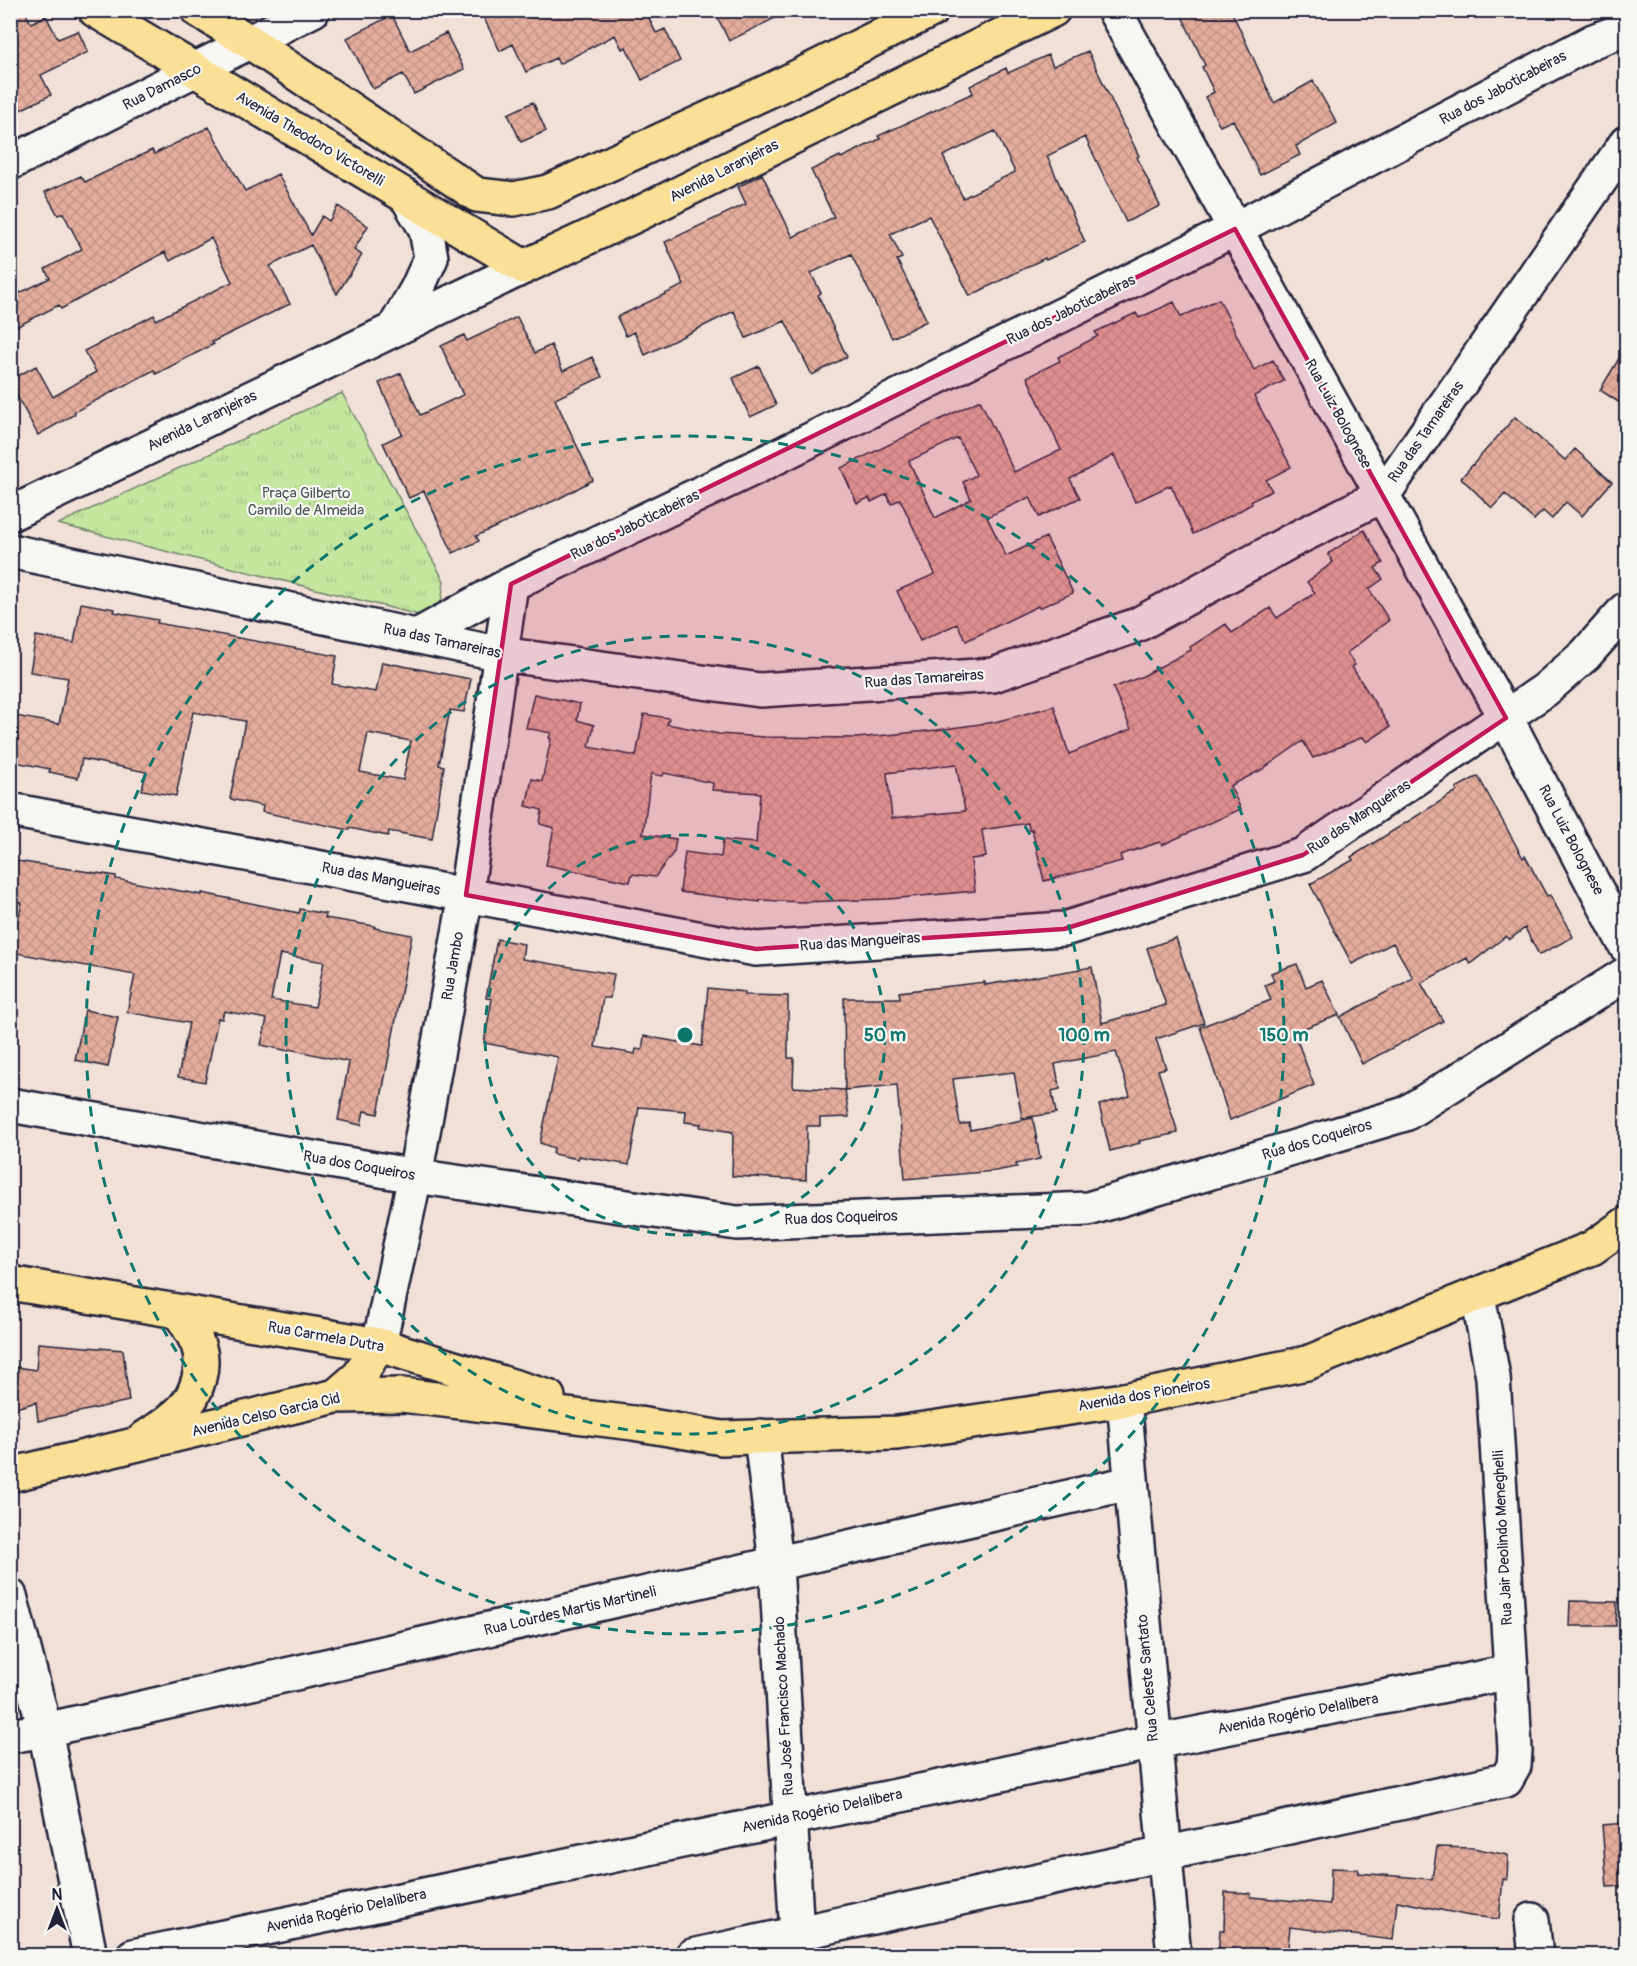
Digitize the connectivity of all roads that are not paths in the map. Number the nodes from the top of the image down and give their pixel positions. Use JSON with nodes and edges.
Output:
{"nodes":[{"id":1,"x":95,"y":10,"type":"edge"},
{"id":2,"x":198,"y":10,"type":"edge"},
{"id":3,"x":312,"y":10,"type":"edge"},
{"id":4,"x":932,"y":10,"type":"edge"},
{"id":5,"x":1053,"y":10,"type":"edge"},
{"id":6,"x":1114,"y":10,"type":"edge"},
{"id":7,"x":1626,"y":29,"type":"edge"},
{"id":8,"x":250,"y":42,"type":"junction"},
{"id":9,"x":195,"y":70,"type":"junction"},
{"id":10,"x":1626,"y":143,"type":"edge"},
{"id":11,"x":10,"y":163,"type":"edge"},
{"id":12,"x":406,"y":196,"type":"junction"},
{"id":13,"x":1235,"y":229,"type":"junction"},
{"id":14,"x":524,"y":267,"type":"junction"},
{"id":15,"x":394,"y":329,"type":"junction"},
{"id":16,"x":1383,"y":495,"type":"junction"},
{"id":17,"x":22,"y":508,"type":"edge"},
{"id":18,"x":10,"y":551,"type":"edge"},
{"id":19,"x":44,"y":558,"type":"junction"},
{"id":20,"x":511,"y":584,"type":"junction"},
{"id":21,"x":1626,"y":609,"type":"edge"},
{"id":22,"x":417,"y":636,"type":"junction"},
{"id":23,"x":501,"y":654,"type":"junction"},
{"id":24,"x":1506,"y":718,"type":"junction"},
{"id":25,"x":10,"y":810,"type":"edge"},
{"id":26,"x":466,"y":895,"type":"junction"},
{"id":27,"x":1626,"y":945,"type":"edge"},
{"id":28,"x":1626,"y":974,"type":"edge"},
{"id":29,"x":10,"y":1105,"type":"edge"},
{"id":30,"x":415,"y":1176,"type":"junction"},
{"id":31,"x":1626,"y":1224,"type":"edge"},
{"id":32,"x":10,"y":1284,"type":"edge"},
{"id":33,"x":1478,"y":1296,"type":"junction"},
{"id":34,"x":180,"y":1313,"type":"junction"},
{"id":35,"x":380,"y":1345,"type":"junction"},
{"id":36,"x":336,"y":1396,"type":"junction"},
{"id":37,"x":1124,"y":1400,"type":"junction"},
{"id":38,"x":633,"y":1424,"type":"junction"},
{"id":39,"x":761,"y":1436,"type":"junction"},
{"id":40,"x":134,"y":1446,"type":"junction"},
{"id":41,"x":10,"y":1475,"type":"edge"},
{"id":42,"x":1130,"y":1483,"type":"junction"},
{"id":43,"x":776,"y":1564,"type":"junction"},
{"id":44,"x":10,"y":1596,"type":"edge"},
{"id":45,"x":1511,"y":1672,"type":"junction"},
{"id":46,"x":45,"y":1730,"type":"junction"},
{"id":47,"x":10,"y":1736,"type":"edge"},
{"id":48,"x":1154,"y":1742,"type":"junction"},
{"id":49,"x":791,"y":1818,"type":"junction"},
{"id":50,"x":1165,"y":1854,"type":"junction"},
{"id":51,"x":1532,"y":1920,"type":"dead end"},
{"id":52,"x":798,"y":1944,"type":"edge"},
{"id":53,"x":90,"y":1956,"type":"edge"},
{"id":54,"x":134,"y":1956,"type":"edge"},
{"id":55,"x":692,"y":1956,"type":"edge"},
{"id":56,"x":1174,"y":1956,"type":"edge"},
{"id":57,"x":1536,"y":1956,"type":"edge"}],
"edges":[{"from":1,"to":9,"type":"main road","name":"Avenida Theodoro Victorelli"},
{"from":2,"to":8,"type":"main road"},
{"from":3,"to":8,"type":"street","name":"Rua Damasco"},
{"from":4,"to":8,"type":"main road"},
{"from":5,"to":14,"type":"main road","name":"Avenida Laranjeiras"},
{"from":6,"to":13,"type":"street","name":"Rua Luiz Bolognese"},
{"from":7,"to":13,"type":"street","name":"Rua dos Jaboticabeiras"},
{"from":8,"to":9,"type":"street","name":"Rua Damasco"},
{"from":9,"to":11,"type":"street","name":"Rua Damasco"},
{"from":9,"to":12,"type":"main road","name":"Avenida Theodoro Victorelli"},
{"from":10,"to":16,"type":"street","name":"Rua das Tamareiras"},
{"from":12,"to":14,"type":"main road","name":"Avenida Theodoro Victorelli"},
{"from":12,"to":15,"type":"street"},
{"from":13,"to":16,"type":"street","name":"Rua Luiz Bolognese"},
{"from":13,"to":20,"type":"street","name":"Rua dos Jaboticabeiras"},
{"from":14,"to":15,"type":"street","name":"Avenida Laranjeiras"},
{"from":15,"to":17,"type":"street","name":"Avenida Laranjeiras"},
{"from":16,"to":23,"type":"street","name":"Rua das Tamareiras"},
{"from":16,"to":24,"type":"street","name":"Rua Luiz Bolognese"},
{"from":17,"to":19,"type":"street"},
{"from":18,"to":19,"type":"street","name":"Rua das Tamareiras"},
{"from":19,"to":22,"type":"street","name":"Rua das Tamareiras"},
{"from":20,"to":22,"type":"street","name":"Rua dos Jaboticabeiras"},
{"from":20,"to":23,"type":"street","name":"Rua Jambo"},
{"from":21,"to":24,"type":"street","name":"Rua das Mangueiras"},
{"from":22,"to":23,"type":"street","name":"Rua das Tamareiras"},
{"from":23,"to":26,"type":"street","name":"Rua Jambo"},
{"from":24,"to":26,"type":"street","name":"Rua das Mangueiras"},
{"from":24,"to":27,"type":"street","name":"Rua Luiz Bolognese"},
{"from":25,"to":26,"type":"street","name":"Rua das Mangueiras"},
{"from":26,"to":30,"type":"street","name":"Rua Jambo"},
{"from":28,"to":30,"type":"street","name":"Rua dos Coqueiros"},
{"from":29,"to":30,"type":"street","name":"Rua dos Coqueiros"},
{"from":30,"to":35,"type":"street","name":"Rua Jambo"},
{"from":31,"to":33,"type":"main road","name":"Avenida dos Pioneiros"},
{"from":32,"to":34,"type":"main road","name":"Rua Carmela Dutra"},
{"from":33,"to":37,"type":"main road","name":"Avenida dos Pioneiros"},
{"from":33,"to":45,"type":"street","name":"Rua Jair Deolindo Meneghelli"},
{"from":34,"to":35,"type":"main road","name":"Rua Carmela Dutra"},
{"from":34,"to":40,"type":"main road"},
{"from":35,"to":36,"type":"main road"},
{"from":35,"to":38,"type":"main road","name":"Rua Carmela Dutra"},
{"from":36,"to":38,"type":"main road","name":"Avenida Celso Garcia Cid"},
{"from":36,"to":40,"type":"main road","name":"Avenida Celso Garcia Cid"},
{"from":37,"to":39,"type":"main road","name":"Avenida dos Pioneiros"},
{"from":37,"to":42,"type":"street","name":"Rua Celeste Santato"},
{"from":38,"to":39,"type":"main road","name":"Avenida dos Pioneiros"},
{"from":39,"to":43,"type":"street","name":"Rua José Francisco Machado"},
{"from":40,"to":41,"type":"main road","name":"Avenida Celso Garcia Cid"},
{"from":42,"to":43,"type":"street","name":"Rua Lourdes Martis Martineli"},
{"from":42,"to":48,"type":"street","name":"Rua Celeste Santato"},
{"from":43,"to":46,"type":"street","name":"Rua Lourdes Martis Martineli"},
{"from":43,"to":49,"type":"street","name":"Rua José Francisco Machado"},
{"from":44,"to":46,"type":"street"},
{"from":45,"to":48,"type":"street","name":"Avenida Rogério Delalibera"},
{"from":45,"to":50,"type":"street","name":"Rua Jair Deolindo Meneghelli"},
{"from":46,"to":47,"type":"street","name":"Rua Lourdes Martis Martineli"},
{"from":46,"to":53,"type":"street"},
{"from":48,"to":49,"type":"street","name":"Avenida Rogério Delalibera"},
{"from":48,"to":50,"type":"street","name":"Rua Celeste Santato"},
{"from":49,"to":52,"type":"street","name":"Rua José Francisco Machado"},
{"from":49,"to":54,"type":"street","name":"Avenida Rogério Delalibera"},
{"from":50,"to":52,"type":"street"},
{"from":50,"to":56,"type":"street","name":"Rua Celeste Santato"},
{"from":51,"to":57,"type":"street"},
{"from":52,"to":55,"type":"street"}]}
